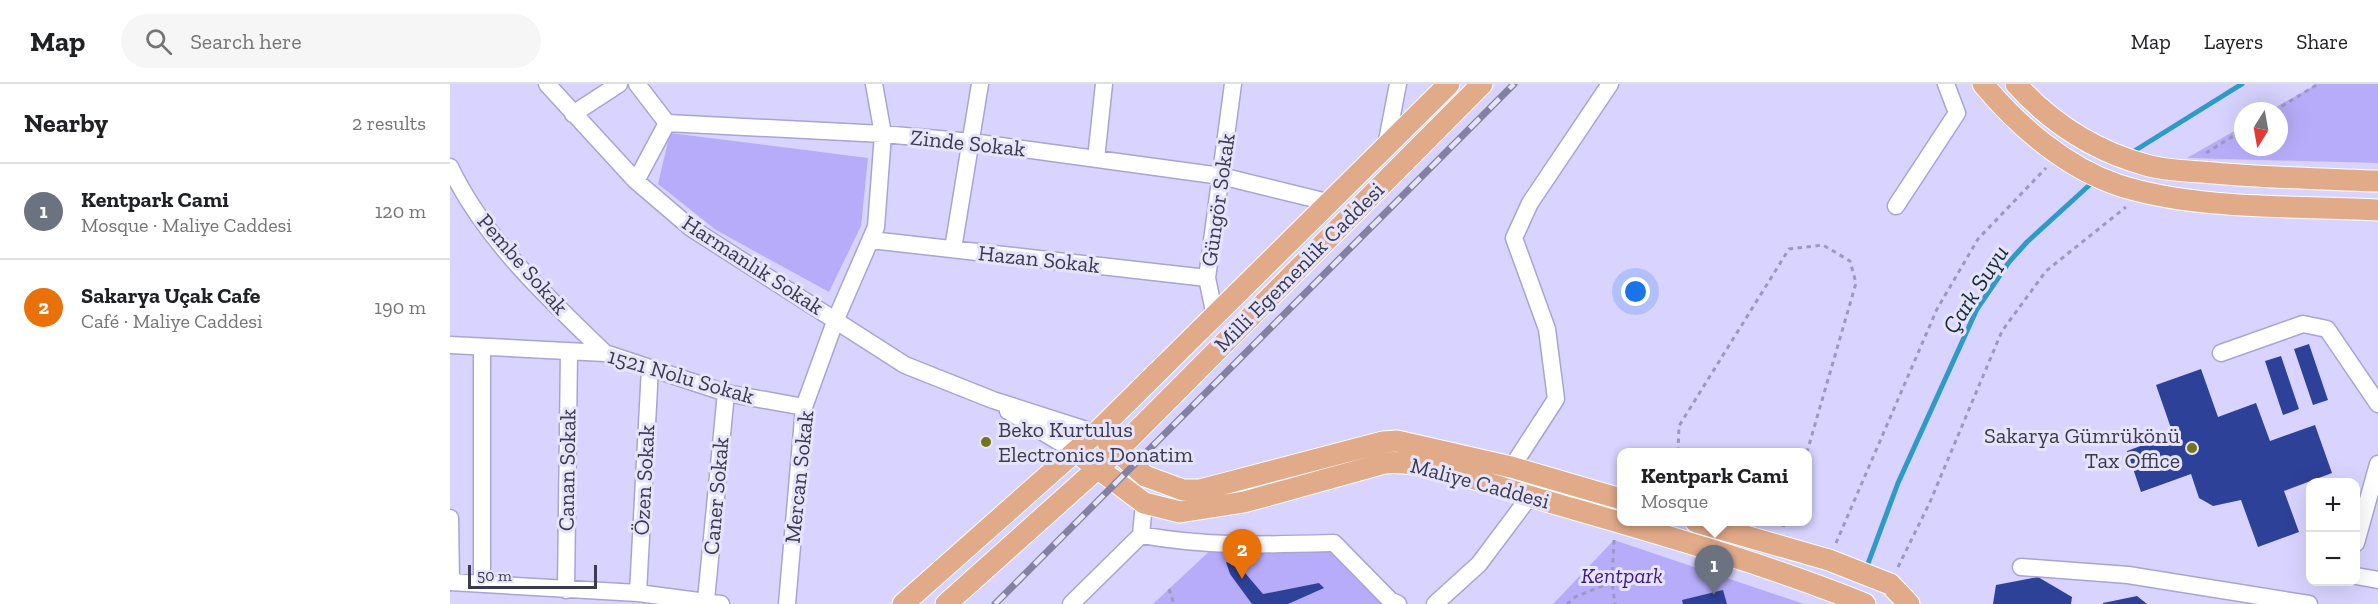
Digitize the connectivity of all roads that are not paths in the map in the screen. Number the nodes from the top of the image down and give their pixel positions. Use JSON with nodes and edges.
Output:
{"nodes":[{"id":1,"x":548,"y":84,"type":"edge"},
{"id":2,"x":618,"y":84,"type":"edge"},
{"id":3,"x":637,"y":84,"type":"edge"},
{"id":4,"x":874,"y":84,"type":"edge"},
{"id":5,"x":980,"y":84,"type":"edge"},
{"id":6,"x":1104,"y":84,"type":"edge"},
{"id":7,"x":1233,"y":84,"type":"edge"},
{"id":8,"x":1398,"y":84,"type":"edge"},
{"id":9,"x":1449,"y":84,"type":"edge"},
{"id":10,"x":1482,"y":84,"type":"edge"},
{"id":11,"x":1610,"y":84,"type":"edge"},
{"id":12,"x":1946,"y":84,"type":"edge"},
{"id":13,"x":1983,"y":84,"type":"edge"},
{"id":14,"x":2016,"y":84,"type":"edge"},
{"id":15,"x":573,"y":114,"type":"junction"},
{"id":16,"x":667,"y":123,"type":"junction"},
{"id":17,"x":883,"y":134,"type":"junction"},
{"id":18,"x":972,"y":142,"type":"junction"},
{"id":19,"x":1386,"y":146,"type":"junction"},
{"id":20,"x":1096,"y":159,"type":"junction"},
{"id":21,"x":450,"y":167,"type":"edge"},
{"id":22,"x":1221,"y":176,"type":"junction"},
{"id":23,"x":636,"y":181,"type":"junction"},
{"id":24,"x":2378,"y":181,"type":"edge"},
{"id":25,"x":1331,"y":203,"type":"junction"},
{"id":26,"x":1896,"y":206,"type":"dead end"},
{"id":27,"x":2378,"y":210,"type":"edge"},
{"id":28,"x":871,"y":240,"type":"junction"},
{"id":29,"x":953,"y":249,"type":"junction"},
{"id":30,"x":1207,"y":278,"type":"junction"},
{"id":31,"x":1215,"y":316,"type":"junction"},
{"id":32,"x":836,"y":318,"type":"junction"},
{"id":33,"x":450,"y":345,"type":"edge"},
{"id":34,"x":482,"y":347,"type":"junction"},
{"id":35,"x":569,"y":351,"type":"junction"},
{"id":36,"x":605,"y":352,"type":"junction"},
{"id":37,"x":2221,"y":353,"type":"dead end"},
{"id":38,"x":650,"y":368,"type":"junction"},
{"id":39,"x":726,"y":393,"type":"junction"},
{"id":40,"x":993,"y":400,"type":"junction"},
{"id":41,"x":2378,"y":404,"type":"edge"},
{"id":42,"x":804,"y":407,"type":"junction"},
{"id":43,"x":1096,"y":433,"type":"junction"},
{"id":44,"x":1117,"y":451,"type":"junction"},
{"id":45,"x":1076,"y":452,"type":"junction"},
{"id":46,"x":2378,"y":464,"type":"edge"},
{"id":47,"x":1511,"y":467,"type":"junction"},
{"id":48,"x":1097,"y":469,"type":"junction"},
{"id":49,"x":1499,"y":487,"type":"junction"},
{"id":50,"x":1530,"y":496,"type":"junction"},
{"id":51,"x":1617,"y":499,"type":"edge"},
{"id":52,"x":1144,"y":503,"type":"junction"},
{"id":53,"x":450,"y":518,"type":"edge"},
{"id":54,"x":1617,"y":522,"type":"edge"},
{"id":55,"x":1631,"y":526,"type":"edge"},
{"id":56,"x":1710,"y":526,"type":"edge"},
{"id":57,"x":2358,"y":532,"type":"edge"},
{"id":58,"x":1141,"y":535,"type":"junction"},
{"id":59,"x":2021,"y":567,"type":"dead end"},
{"id":60,"x":2360,"y":577,"type":"edge"},
{"id":61,"x":2378,"y":580,"type":"edge"},
{"id":62,"x":451,"y":582,"type":"edge"},
{"id":63,"x":482,"y":584,"type":"junction"},
{"id":64,"x":566,"y":590,"type":"junction"},
{"id":65,"x":638,"y":593,"type":"junction"},
{"id":66,"x":715,"y":603,"type":"edge"},
{"id":67,"x":787,"y":604,"type":"edge"},
{"id":68,"x":903,"y":604,"type":"edge"},
{"id":69,"x":946,"y":604,"type":"edge"},
{"id":70,"x":1071,"y":604,"type":"edge"},
{"id":71,"x":1398,"y":604,"type":"edge"},
{"id":72,"x":1436,"y":604,"type":"edge"},
{"id":73,"x":1865,"y":604,"type":"edge"},
{"id":74,"x":1909,"y":604,"type":"edge"},
{"id":75,"x":2309,"y":604,"type":"edge"}],
"edges":[{"from":1,"to":15,"type":"street","name":"Harmanlık Sokak"},
{"from":2,"to":15,"type":"street"},
{"from":3,"to":16,"type":"street"},
{"from":4,"to":17,"type":"street","name":"Mercan Sokak"},
{"from":5,"to":18,"type":"street"},
{"from":6,"to":20,"type":"street"},
{"from":7,"to":22,"type":"street","name":"Güngör Sokak"},
{"from":8,"to":19,"type":"street"},
{"from":9,"to":19,"type":"main road","name":"Milli Egemenlik Caddesi"},
{"from":10,"to":44,"type":"main road","name":"Milli Egemenlik Caddesi"},
{"from":11,"to":47,"type":"street"},
{"from":12,"to":26,"type":"street"},
{"from":13,"to":27,"type":"main road"},
{"from":14,"to":24,"type":"main road"},
{"from":15,"to":23,"type":"street","name":"Harmanlık Sokak"},
{"from":16,"to":17,"type":"street","name":"Zinde Sokak"},
{"from":16,"to":23,"type":"street"},
{"from":17,"to":18,"type":"street","name":"Zinde Sokak"},
{"from":17,"to":28,"type":"street","name":"Mercan Sokak"},
{"from":18,"to":20,"type":"street","name":"Zinde Sokak"},
{"from":18,"to":29,"type":"street"},
{"from":19,"to":25,"type":"main road","name":"Milli Egemenlik Caddesi"},
{"from":20,"to":22,"type":"street","name":"Zinde Sokak"},
{"from":21,"to":36,"type":"street","name":"Pembe Sokak"},
{"from":22,"to":25,"type":"street","name":"Zinde Sokak"},
{"from":22,"to":30,"type":"street","name":"Güngör Sokak"},
{"from":23,"to":32,"type":"street","name":"Harmanlık Sokak"},
{"from":25,"to":31,"type":"main road","name":"Milli Egemenlik Caddesi"},
{"from":28,"to":29,"type":"street","name":"Hazan Sokak"},
{"from":28,"to":32,"type":"street","name":"Mercan Sokak"},
{"from":29,"to":30,"type":"street","name":"Hazan Sokak"},
{"from":30,"to":31,"type":"street","name":"Güngör Sokak"},
{"from":31,"to":43,"type":"main road","name":"Milli Egemenlik Caddesi"},
{"from":32,"to":40,"type":"street","name":"Harmanlık Sokak"},
{"from":32,"to":42,"type":"street","name":"Mercan Sokak"},
{"from":33,"to":34,"type":"street","name":"1521 Nolu Sokak"},
{"from":34,"to":35,"type":"street","name":"1521 Nolu Sokak"},
{"from":34,"to":63,"type":"street"},
{"from":35,"to":36,"type":"street","name":"1521 Nolu Sokak"},
{"from":35,"to":64,"type":"street","name":"Canan Sokak"},
{"from":36,"to":38,"type":"street","name":"1521 Nolu Sokak"},
{"from":37,"to":41,"type":"street"},
{"from":38,"to":39,"type":"street","name":"1521 Nolu Sokak"},
{"from":38,"to":65,"type":"street","name":"Özen Sokak"},
{"from":39,"to":42,"type":"street","name":"1521 Nolu Sokak"},
{"from":39,"to":66,"type":"street","name":"Caner Sokak"},
{"from":40,"to":43,"type":"street","name":"Harmanlık Sokak"},
{"from":40,"to":45,"type":"street","name":"Harmanlık Sokak"},
{"from":42,"to":67,"type":"street","name":"Mercan Sokak"},
{"from":43,"to":44,"type":"main road","name":"Maliye Caddesi"},
{"from":43,"to":45,"type":"main road","name":"Milli Egemenlik Caddesi"},
{"from":44,"to":47,"type":"main road","name":"Maliye Caddesi"},
{"from":44,"to":48,"type":"main road","name":"Milli Egemenlik Caddesi"},
{"from":45,"to":48,"type":"main road","name":"Maliye Caddesi"},
{"from":45,"to":68,"type":"main road"},
{"from":46,"to":57,"type":"street"},
{"from":47,"to":49,"type":"street"},
{"from":47,"to":51,"type":"main road","name":"Maliye Caddesi"},
{"from":48,"to":52,"type":"main road","name":"Maliye Caddesi"},
{"from":48,"to":69,"type":"main road"},
{"from":49,"to":50,"type":"main road","name":"Maliye Caddesi"},
{"from":49,"to":52,"type":"main road","name":"Maliye Caddesi"},
{"from":50,"to":54,"type":"main road","name":"Maliye Caddesi"},
{"from":50,"to":72,"type":"street"},
{"from":52,"to":58,"type":"street"},
{"from":53,"to":62,"type":"street"},
{"from":55,"to":73,"type":"main road","name":"Maliye Caddesi"},
{"from":56,"to":74,"type":"main road","bridge":true},
{"from":58,"to":70,"type":"street"},
{"from":58,"to":71,"type":"street"},
{"from":59,"to":75,"type":"street"},
{"from":60,"to":61,"type":"street"},
{"from":62,"to":63,"type":"street"},
{"from":63,"to":64,"type":"street"},
{"from":64,"to":65,"type":"street"},
{"from":65,"to":66,"type":"street"}]}
